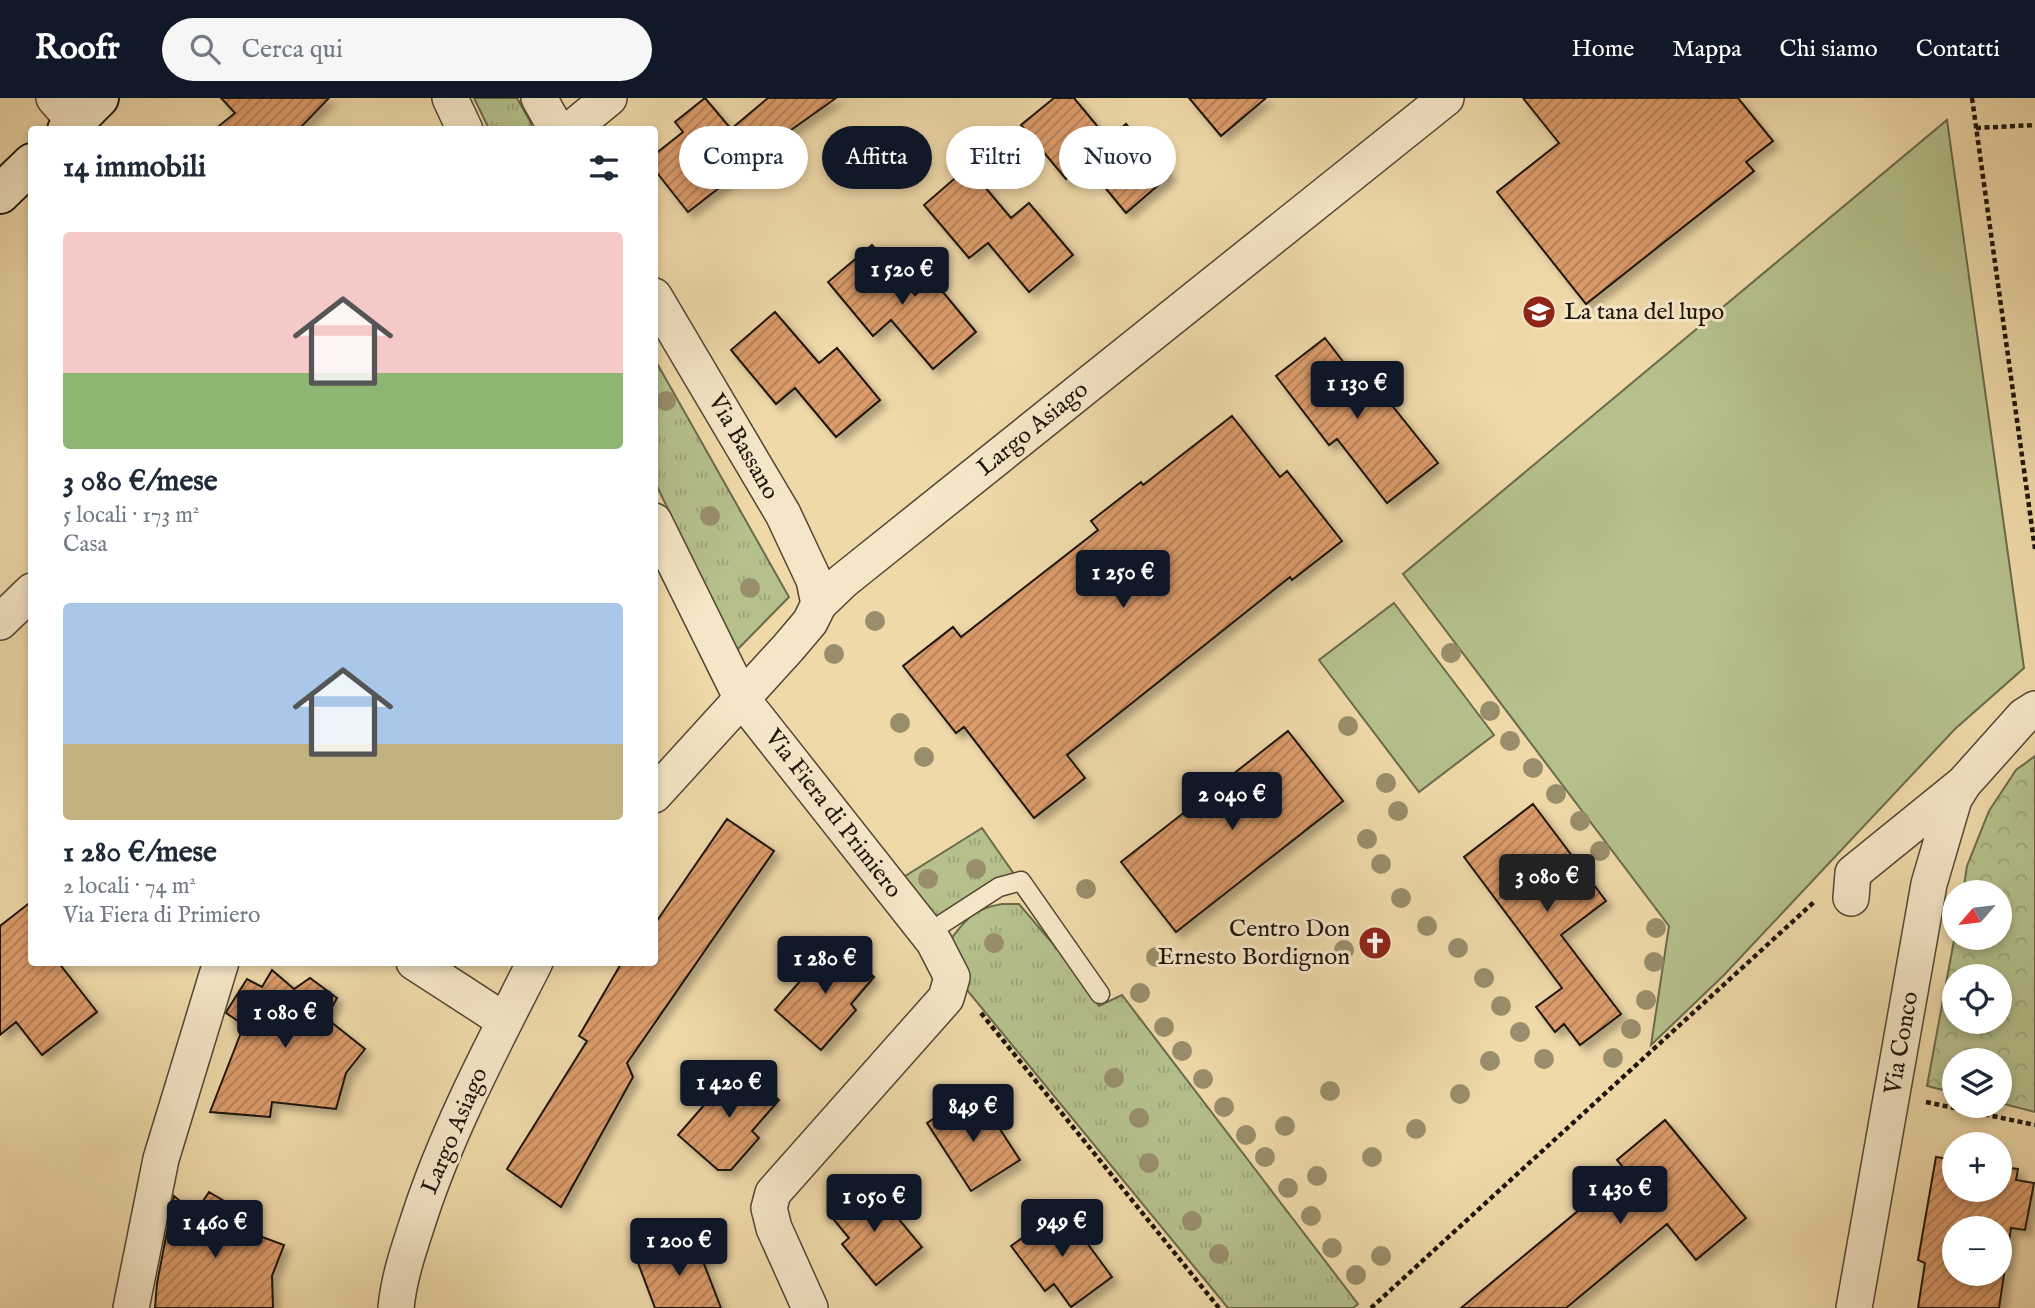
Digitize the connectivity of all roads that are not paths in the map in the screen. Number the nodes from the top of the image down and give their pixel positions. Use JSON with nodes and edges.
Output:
{"nodes":[{"id":1,"x":450,"y":98,"type":"edge"},
{"id":2,"x":539,"y":98,"type":"edge"},
{"id":3,"x":609,"y":98,"type":"edge"},
{"id":4,"x":1446,"y":98,"type":"edge"},
{"id":5,"x":463,"y":126,"type":"edge"},
{"id":6,"x":555,"y":126,"type":"edge"},
{"id":7,"x":575,"y":126,"type":"edge"},
{"id":8,"x":28,"y":167,"type":"edge"},
{"id":9,"x":0,"y":194,"type":"edge"},
{"id":10,"x":658,"y":303,"type":"edge"},
{"id":11,"x":658,"y":529,"type":"edge"},
{"id":12,"x":28,"y":595,"type":"edge"},
{"id":13,"x":819,"y":604,"type":"junction"},
{"id":14,"x":0,"y":622,"type":"edge"},
{"id":15,"x":742,"y":699,"type":"junction"},
{"id":16,"x":2035,"y":709,"type":"edge"},
{"id":17,"x":1964,"y":782,"type":"junction"},
{"id":18,"x":658,"y":791,"type":"edge"},
{"id":19,"x":1851,"y":898,"type":"dead end"},
{"id":20,"x":928,"y":933,"type":"junction"},
{"id":21,"x":220,"y":966,"type":"edge"},
{"id":22,"x":420,"y":966,"type":"edge"},
{"id":23,"x":533,"y":966,"type":"edge"},
{"id":24,"x":1100,"y":994,"type":"dead end"},
{"id":25,"x":505,"y":1021,"type":"junction"},
{"id":26,"x":131,"y":1308,"type":"edge"},
{"id":27,"x":396,"y":1308,"type":"edge"},
{"id":28,"x":810,"y":1308,"type":"edge"},
{"id":29,"x":1854,"y":1308,"type":"edge"}],
"edges":[{"from":1,"to":5,"type":"street"},
{"from":2,"to":6,"type":"street"},
{"from":3,"to":7,"type":"street"},
{"from":4,"to":13,"type":"street","name":"Largo Asiago"},
{"from":8,"to":9,"type":"main road"},
{"from":10,"to":13,"type":"street","name":"Via Bassano"},
{"from":11,"to":15,"type":"street"},
{"from":12,"to":14,"type":"street"},
{"from":13,"to":15,"type":"street","name":"Largo Asiago"},
{"from":15,"to":18,"type":"street","name":"Largo Asiago"},
{"from":15,"to":20,"type":"street","name":"Via Fiera di Primiero"},
{"from":16,"to":17,"type":"street"},
{"from":17,"to":19,"type":"street"},
{"from":17,"to":29,"type":"street","name":"Via Conco"},
{"from":20,"to":24,"type":"lane"},
{"from":20,"to":28,"type":"street","name":"Via Fiera di Primiero"},
{"from":21,"to":26,"type":"street"},
{"from":22,"to":25,"type":"street"},
{"from":23,"to":25,"type":"street","name":"Largo Asiago"},
{"from":25,"to":27,"type":"street","name":"Largo Asiago"}]}
